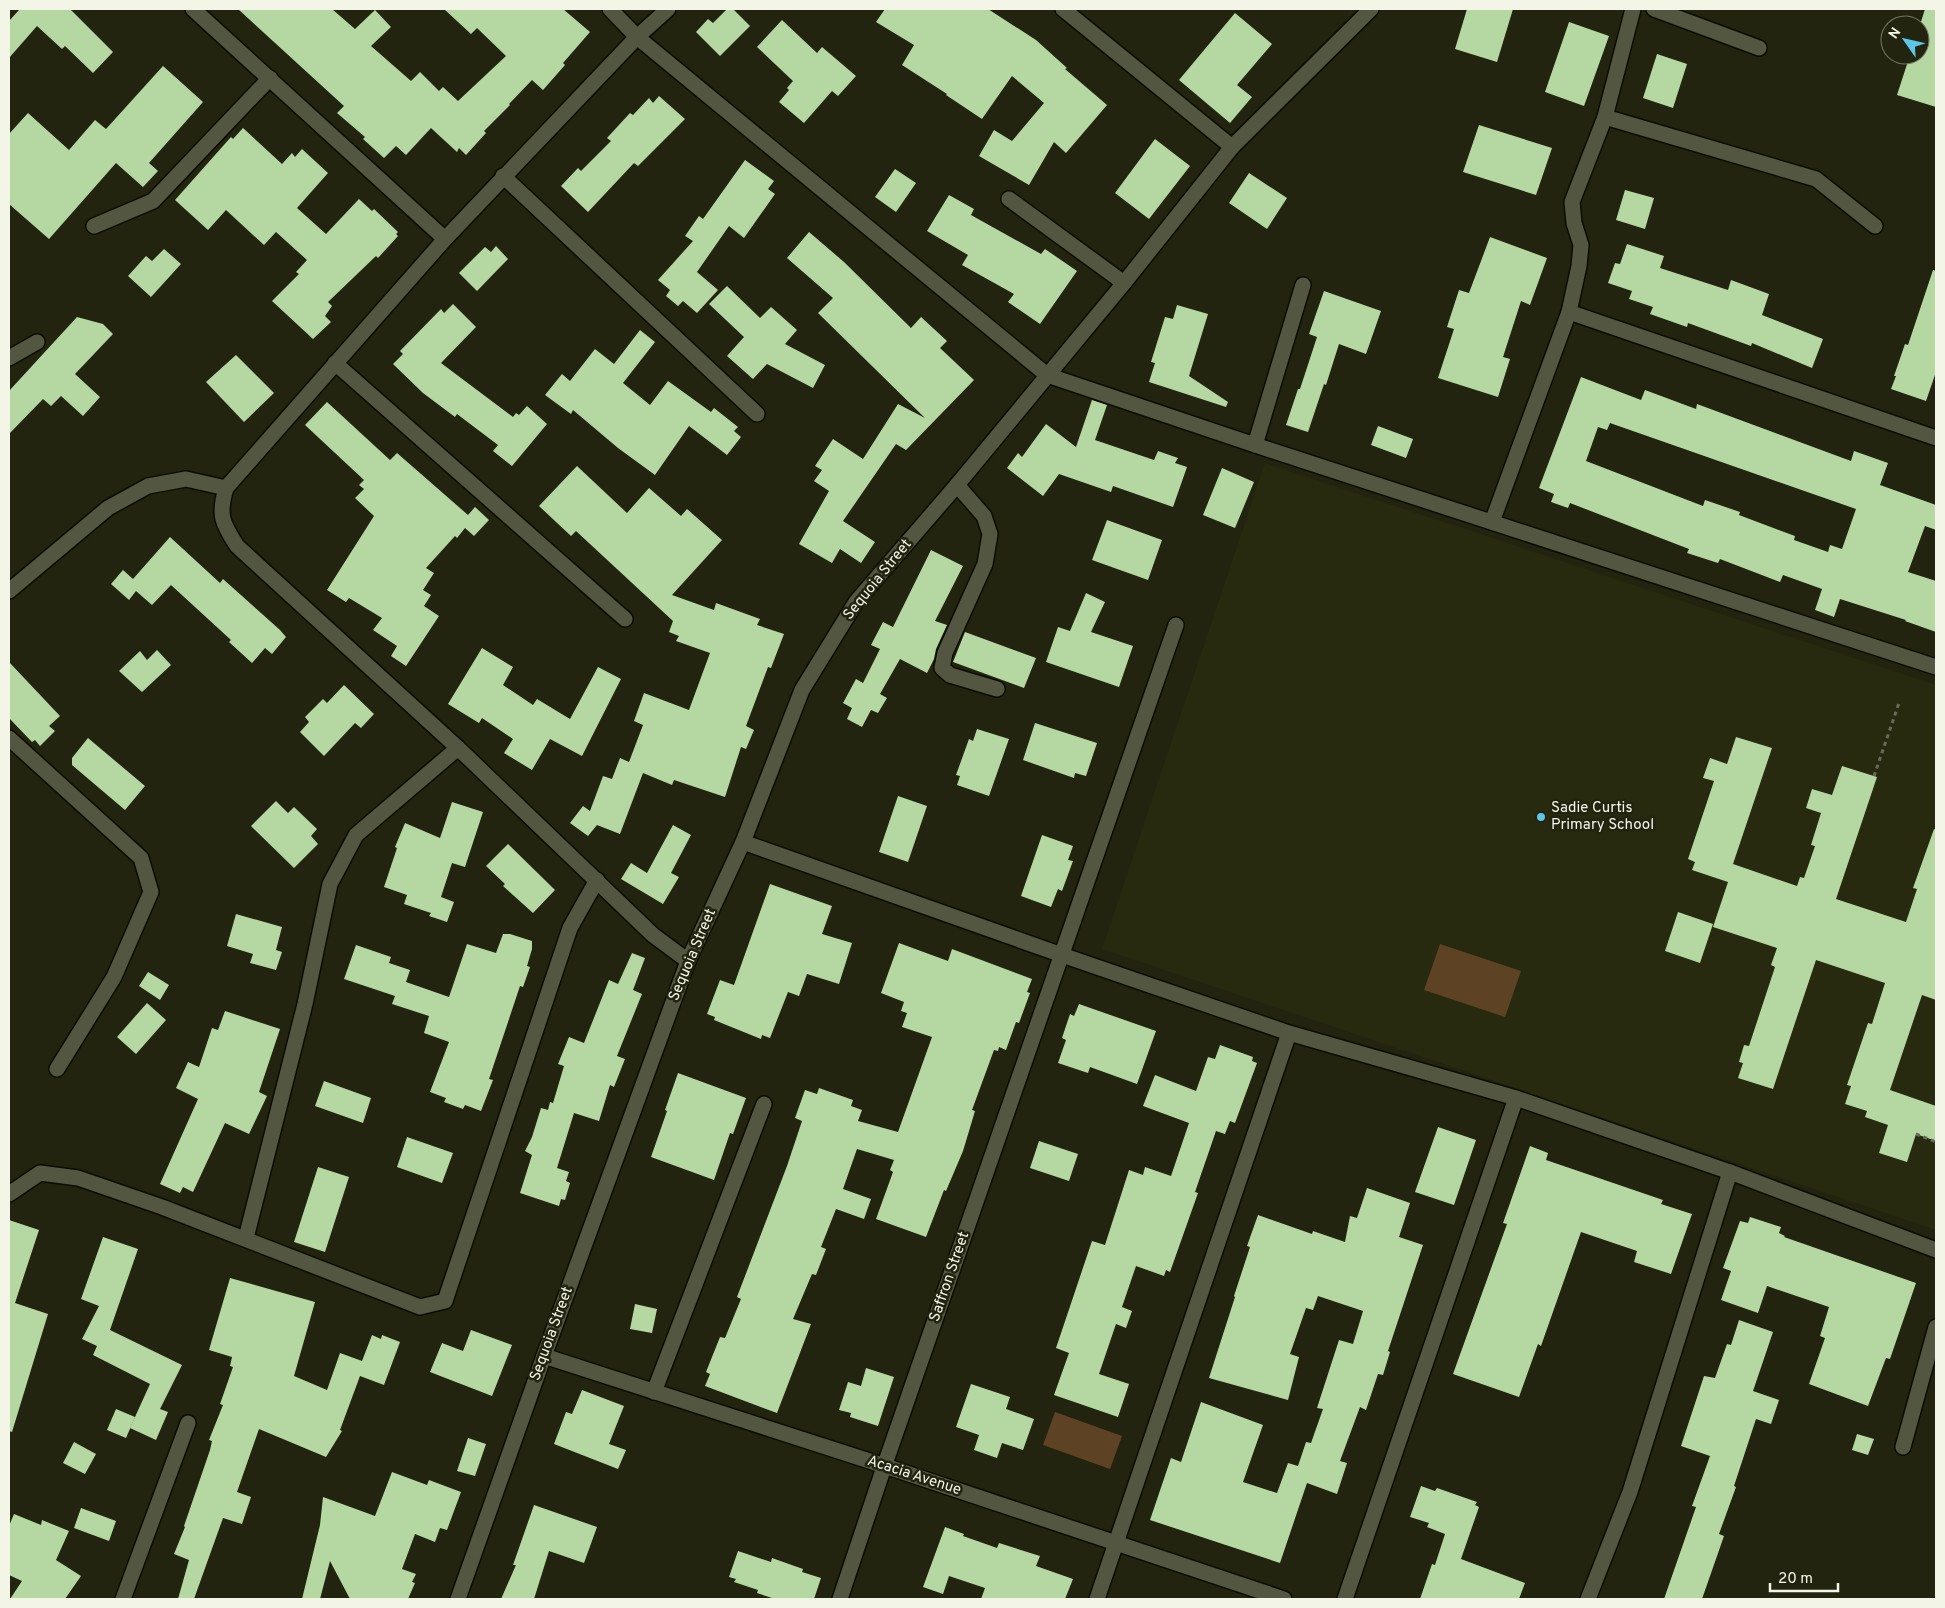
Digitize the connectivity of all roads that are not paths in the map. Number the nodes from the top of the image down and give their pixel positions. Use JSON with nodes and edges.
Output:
{"nodes":[{"id":1,"x":193,"y":9,"type":"edge"},
{"id":2,"x":610,"y":9,"type":"edge"},
{"id":3,"x":668,"y":9,"type":"edge"},
{"id":4,"x":1063,"y":9,"type":"edge"},
{"id":5,"x":1371,"y":9,"type":"edge"},
{"id":6,"x":1633,"y":9,"type":"edge"},
{"id":7,"x":1654,"y":9,"type":"edge"},
{"id":8,"x":638,"y":37,"type":"junction"},
{"id":9,"x":1758,"y":48,"type":"dead end"},
{"id":10,"x":270,"y":78,"type":"junction"},
{"id":11,"x":1605,"y":117,"type":"junction"},
{"id":12,"x":1232,"y":147,"type":"junction"},
{"id":13,"x":503,"y":176,"type":"junction"},
{"id":14,"x":1009,"y":199,"type":"dead end"},
{"id":15,"x":94,"y":226,"type":"dead end"},
{"id":16,"x":1875,"y":226,"type":"dead end"},
{"id":17,"x":445,"y":239,"type":"junction"},
{"id":18,"x":1124,"y":284,"type":"junction"},
{"id":19,"x":1303,"y":284,"type":"dead end"},
{"id":20,"x":1569,"y":312,"type":"junction"},
{"id":21,"x":37,"y":342,"type":"dead end"},
{"id":22,"x":9,"y":358,"type":"edge"},
{"id":23,"x":335,"y":363,"type":"junction"},
{"id":24,"x":1047,"y":375,"type":"junction"},
{"id":25,"x":756,"y":414,"type":"dead end"},
{"id":26,"x":1936,"y":438,"type":"edge"},
{"id":27,"x":1255,"y":445,"type":"junction"},
{"id":28,"x":957,"y":485,"type":"junction"},
{"id":29,"x":226,"y":488,"type":"junction"},
{"id":30,"x":1492,"y":522,"type":"junction"},
{"id":31,"x":9,"y":591,"type":"edge"},
{"id":32,"x":625,"y":619,"type":"dead end"},
{"id":33,"x":1176,"y":625,"type":"dead end"},
{"id":34,"x":1936,"y":667,"type":"edge"},
{"id":35,"x":997,"y":689,"type":"dead end"},
{"id":36,"x":9,"y":738,"type":"edge"},
{"id":37,"x":458,"y":748,"type":"junction"},
{"id":38,"x":743,"y":842,"type":"junction"},
{"id":39,"x":597,"y":880,"type":"junction"},
{"id":40,"x":1062,"y":955,"type":"junction"},
{"id":41,"x":688,"y":961,"type":"junction"},
{"id":42,"x":1289,"y":1033,"type":"junction"},
{"id":43,"x":58,"y":1068,"type":"dead end"},
{"id":44,"x":1516,"y":1098,"type":"junction"},
{"id":45,"x":764,"y":1104,"type":"dead end"},
{"id":46,"x":1730,"y":1172,"type":"junction"},
{"id":47,"x":9,"y":1194,"type":"edge"},
{"id":48,"x":246,"y":1238,"type":"junction"},
{"id":49,"x":1936,"y":1250,"type":"edge"},
{"id":50,"x":1936,"y":1328,"type":"edge"},
{"id":51,"x":544,"y":1356,"type":"junction"},
{"id":52,"x":654,"y":1392,"type":"junction"},
{"id":53,"x":188,"y":1423,"type":"dead end"},
{"id":54,"x":1903,"y":1447,"type":"dead end"},
{"id":55,"x":885,"y":1466,"type":"junction"},
{"id":56,"x":1116,"y":1544,"type":"junction"},
{"id":57,"x":123,"y":1599,"type":"edge"},
{"id":58,"x":458,"y":1599,"type":"edge"},
{"id":59,"x":840,"y":1599,"type":"edge"},
{"id":60,"x":1096,"y":1599,"type":"edge"},
{"id":61,"x":1284,"y":1599,"type":"edge"},
{"id":62,"x":1345,"y":1599,"type":"edge"},
{"id":63,"x":1588,"y":1599,"type":"edge"}],
"edges":[{"from":1,"to":10,"type":"street"},
{"from":2,"to":8,"type":"street"},
{"from":3,"to":8,"type":"street"},
{"from":4,"to":12,"type":"street"},
{"from":5,"to":12,"type":"street","name":"Sequoia Street"},
{"from":6,"to":11,"type":"street"},
{"from":7,"to":9,"type":"street"},
{"from":8,"to":13,"type":"street"},
{"from":8,"to":24,"type":"street"},
{"from":10,"to":15,"type":"street"},
{"from":10,"to":17,"type":"street"},
{"from":11,"to":16,"type":"street"},
{"from":11,"to":20,"type":"street"},
{"from":12,"to":18,"type":"street","name":"Sequoia Street"},
{"from":13,"to":17,"type":"street"},
{"from":13,"to":25,"type":"street"},
{"from":14,"to":18,"type":"street"},
{"from":17,"to":23,"type":"street"},
{"from":18,"to":24,"type":"street","name":"Sequoia Street"},
{"from":19,"to":27,"type":"street"},
{"from":20,"to":26,"type":"street"},
{"from":20,"to":30,"type":"street"},
{"from":21,"to":22,"type":"street"},
{"from":23,"to":29,"type":"street"},
{"from":23,"to":32,"type":"street"},
{"from":24,"to":27,"type":"street"},
{"from":24,"to":28,"type":"street","name":"Sequoia Street"},
{"from":27,"to":30,"type":"street"},
{"from":28,"to":35,"type":"street"},
{"from":28,"to":38,"type":"street","name":"Sequoia Street"},
{"from":29,"to":31,"type":"street"},
{"from":29,"to":37,"type":"street"},
{"from":30,"to":34,"type":"street"},
{"from":33,"to":40,"type":"street","name":"Saffron Street"},
{"from":36,"to":43,"type":"street"},
{"from":37,"to":39,"type":"street"},
{"from":37,"to":48,"type":"street"},
{"from":38,"to":40,"type":"street"},
{"from":38,"to":41,"type":"street","name":"Sequoia Street"},
{"from":39,"to":41,"type":"street"},
{"from":39,"to":48,"type":"street"},
{"from":40,"to":42,"type":"street"},
{"from":40,"to":55,"type":"street","name":"Saffron Street"},
{"from":41,"to":51,"type":"street","name":"Sequoia Street"},
{"from":42,"to":44,"type":"street"},
{"from":42,"to":56,"type":"street"},
{"from":44,"to":46,"type":"street"},
{"from":44,"to":62,"type":"street"},
{"from":45,"to":52,"type":"street"},
{"from":46,"to":49,"type":"street"},
{"from":46,"to":63,"type":"street"},
{"from":47,"to":48,"type":"street"},
{"from":50,"to":54,"type":"street"},
{"from":51,"to":52,"type":"street","name":"Acacia Avenue"},
{"from":51,"to":58,"type":"street","name":"Sequoia Street"},
{"from":52,"to":55,"type":"street","name":"Acacia Avenue"},
{"from":53,"to":57,"type":"street"},
{"from":55,"to":56,"type":"street","name":"Acacia Avenue"},
{"from":55,"to":59,"type":"street","name":"Saffron Street"},
{"from":56,"to":60,"type":"street"},
{"from":56,"to":61,"type":"street","name":"Acacia Avenue"}]}
